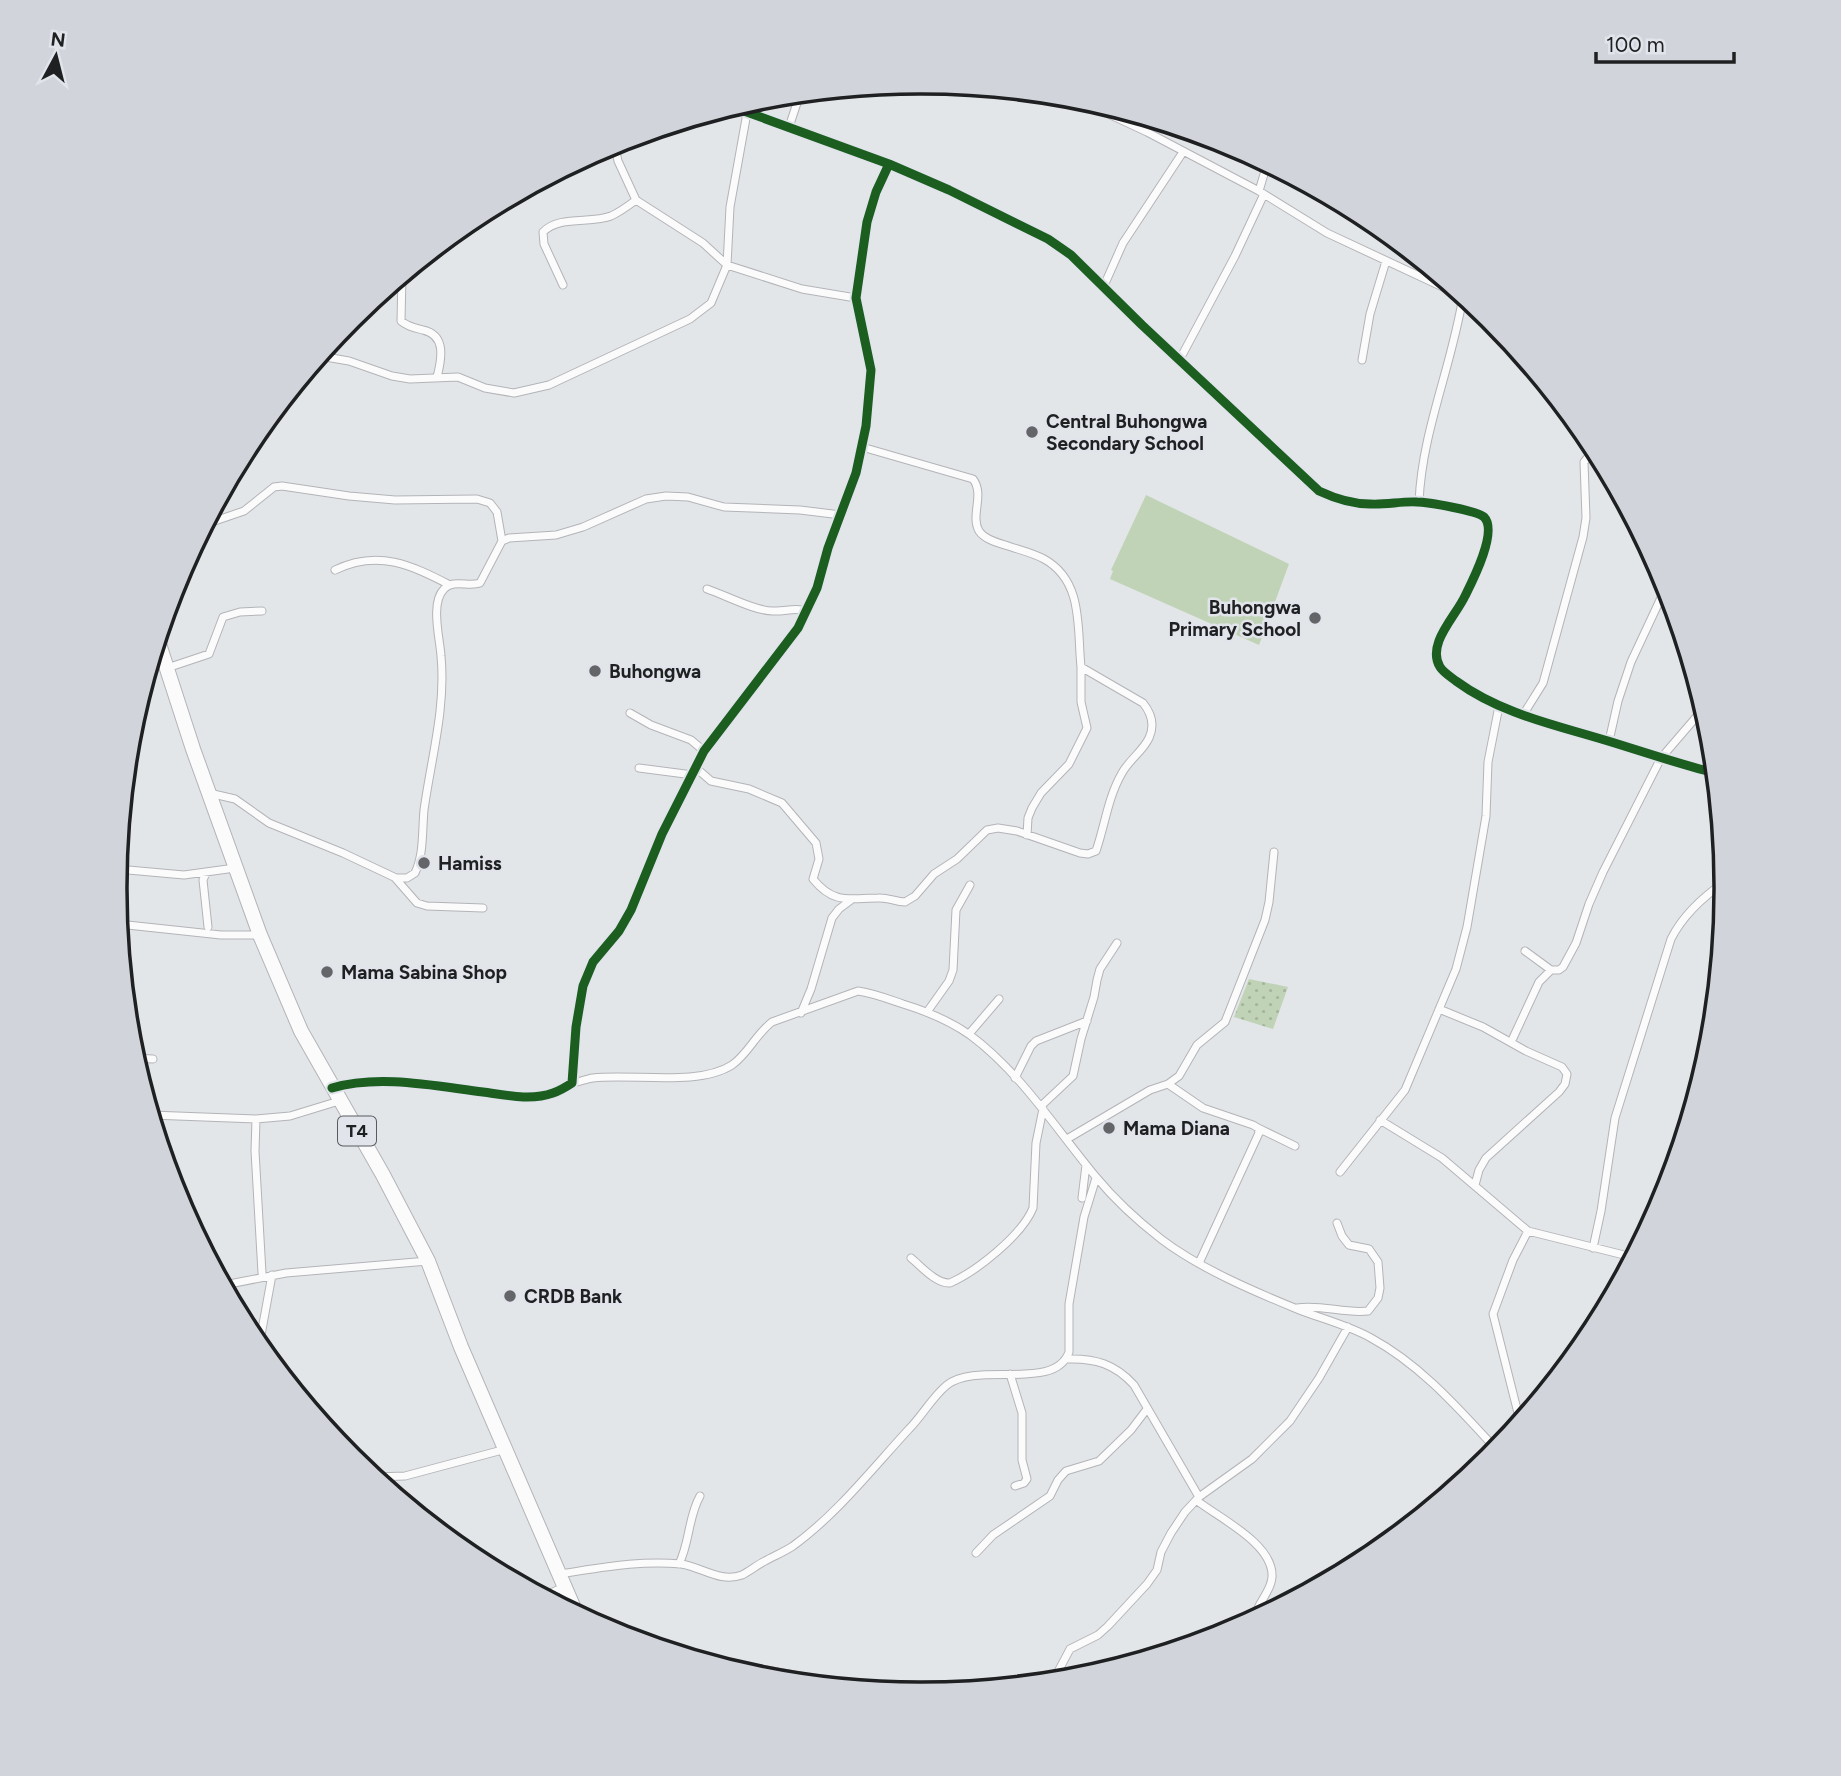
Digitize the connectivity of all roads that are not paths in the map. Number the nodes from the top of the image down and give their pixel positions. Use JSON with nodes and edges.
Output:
{"nodes":[{"id":1,"x":796,"y":105,"type":"edge"},
{"id":2,"x":750,"y":114,"type":"edge"},
{"id":3,"x":747,"y":115,"type":"edge"},
{"id":4,"x":1125,"y":122,"type":"edge"},
{"id":5,"x":789,"y":127,"type":"junction"},
{"id":6,"x":1183,"y":152,"type":"junction"},
{"id":7,"x":617,"y":155,"type":"edge"},
{"id":8,"x":889,"y":164,"type":"junction"},
{"id":9,"x":1265,"y":173,"type":"edge"},
{"id":10,"x":1261,"y":193,"type":"junction"},
{"id":11,"x":635,"y":200,"type":"junction"},
{"id":12,"x":1386,"y":261,"type":"junction"},
{"id":13,"x":727,"y":265,"type":"junction"},
{"id":14,"x":1435,"y":284,"type":"edge"},
{"id":15,"x":563,"y":285,"type":"dead end"},
{"id":16,"x":402,"y":287,"type":"edge"},
{"id":17,"x":1103,"y":288,"type":"junction"},
{"id":18,"x":856,"y":298,"type":"junction"},
{"id":19,"x":1462,"y":308,"type":"edge"},
{"id":20,"x":331,"y":358,"type":"edge"},
{"id":21,"x":1180,"y":359,"type":"junction"},
{"id":22,"x":1362,"y":360,"type":"dead end"},
{"id":23,"x":437,"y":377,"type":"junction"},
{"id":24,"x":862,"y":447,"type":"junction"},
{"id":25,"x":1587,"y":458,"type":"edge"},
{"id":26,"x":1419,"y":502,"type":"junction"},
{"id":27,"x":841,"y":515,"type":"junction"},
{"id":28,"x":218,"y":520,"type":"edge"},
{"id":29,"x":502,"y":541,"type":"junction"},
{"id":30,"x":335,"y":570,"type":"dead end"},
{"id":31,"x":450,"y":584,"type":"junction"},
{"id":32,"x":707,"y":589,"type":"dead end"},
{"id":33,"x":1660,"y":600,"type":"edge"},
{"id":34,"x":262,"y":611,"type":"dead end"},
{"id":35,"x":807,"y":611,"type":"junction"},
{"id":36,"x":162,"y":655,"type":"edge"},
{"id":37,"x":1082,"y":667,"type":"junction"},
{"id":38,"x":166,"y":668,"type":"junction"},
{"id":39,"x":1499,"y":706,"type":"junction"},
{"id":40,"x":630,"y":713,"type":"dead end"},
{"id":41,"x":1523,"y":715,"type":"junction"},
{"id":42,"x":1695,"y":718,"type":"edge"},
{"id":43,"x":1609,"y":741,"type":"junction"},
{"id":44,"x":704,"y":751,"type":"junction"},
{"id":45,"x":1661,"y":758,"type":"junction"},
{"id":46,"x":639,"y":768,"type":"dead end"},
{"id":47,"x":1705,"y":770,"type":"edge"},
{"id":48,"x":694,"y":771,"type":"junction"},
{"id":49,"x":209,"y":793,"type":"junction"},
{"id":50,"x":1027,"y":835,"type":"junction"},
{"id":51,"x":1274,"y":852,"type":"dead end"},
{"id":52,"x":235,"y":868,"type":"junction"},
{"id":53,"x":128,"y":870,"type":"edge"},
{"id":54,"x":206,"y":873,"type":"junction"},
{"id":55,"x":396,"y":878,"type":"junction"},
{"id":56,"x":970,"y":885,"type":"dead end"},
{"id":57,"x":1714,"y":890,"type":"edge"},
{"id":58,"x":851,"y":901,"type":"junction"},
{"id":59,"x":483,"y":908,"type":"dead end"},
{"id":60,"x":128,"y":925,"type":"edge"},
{"id":61,"x":208,"y":927,"type":"dead end"},
{"id":62,"x":260,"y":935,"type":"junction"},
{"id":63,"x":1117,"y":943,"type":"dead end"},
{"id":64,"x":1525,"y":951,"type":"dead end"},
{"id":65,"x":1551,"y":970,"type":"junction"},
{"id":66,"x":999,"y":999,"type":"dead end"},
{"id":67,"x":1439,"y":1009,"type":"junction"},
{"id":68,"x":927,"y":1012,"type":"junction"},
{"id":69,"x":800,"y":1013,"type":"junction"},
{"id":70,"x":1087,"y":1021,"type":"junction"},
{"id":71,"x":969,"y":1034,"type":"junction"},
{"id":72,"x":1513,"y":1038,"type":"dead end"},
{"id":73,"x":146,"y":1059,"type":"edge"},
{"id":74,"x":153,"y":1059,"type":"dead end"},
{"id":75,"x":1015,"y":1078,"type":"junction"},
{"id":76,"x":572,"y":1083,"type":"junction"},
{"id":77,"x":1168,"y":1084,"type":"junction"},
{"id":78,"x":332,"y":1088,"type":"junction"},
{"id":79,"x":339,"y":1101,"type":"junction"},
{"id":80,"x":1042,"y":1108,"type":"junction"},
{"id":81,"x":161,"y":1115,"type":"edge"},
{"id":82,"x":256,"y":1119,"type":"junction"},
{"id":83,"x":1380,"y":1120,"type":"junction"},
{"id":84,"x":1258,"y":1128,"type":"junction"},
{"id":85,"x":1067,"y":1139,"type":"junction"},
{"id":86,"x":1295,"y":1146,"type":"dead end"},
{"id":87,"x":1086,"y":1164,"type":"junction"},
{"id":88,"x":1340,"y":1172,"type":"dead end"},
{"id":89,"x":1096,"y":1178,"type":"junction"},
{"id":90,"x":1475,"y":1185,"type":"junction"},
{"id":91,"x":1082,"y":1198,"type":"dead end"},
{"id":92,"x":1337,"y":1223,"type":"dead end"},
{"id":93,"x":1528,"y":1231,"type":"junction"},
{"id":94,"x":1593,"y":1248,"type":"junction"},
{"id":95,"x":1624,"y":1255,"type":"edge"},
{"id":96,"x":911,"y":1258,"type":"dead end"},
{"id":97,"x":428,"y":1261,"type":"junction"},
{"id":98,"x":1199,"y":1263,"type":"junction"},
{"id":99,"x":261,"y":1273,"type":"dead end"},
{"id":100,"x":272,"y":1275,"type":"junction"},
{"id":101,"x":232,"y":1283,"type":"edge"},
{"id":102,"x":1296,"y":1308,"type":"junction"},
{"id":103,"x":1348,"y":1327,"type":"junction"},
{"id":104,"x":262,"y":1330,"type":"edge"},
{"id":105,"x":1067,"y":1359,"type":"junction"},
{"id":106,"x":1010,"y":1374,"type":"junction"},
{"id":107,"x":1147,"y":1409,"type":"junction"},
{"id":108,"x":1517,"y":1411,"type":"edge"},
{"id":109,"x":1489,"y":1442,"type":"edge"},
{"id":110,"x":506,"y":1449,"type":"junction"},
{"id":111,"x":388,"y":1477,"type":"edge"},
{"id":112,"x":1015,"y":1486,"type":"dead end"},
{"id":113,"x":700,"y":1496,"type":"dead end"},
{"id":114,"x":1198,"y":1498,"type":"junction"},
{"id":115,"x":976,"y":1553,"type":"dead end"},
{"id":116,"x":679,"y":1564,"type":"junction"},
{"id":117,"x":562,"y":1580,"type":"junction"},
{"id":118,"x":551,"y":1590,"type":"edge"},
{"id":119,"x":571,"y":1600,"type":"edge"},
{"id":120,"x":1260,"y":1605,"type":"edge"},
{"id":121,"x":1060,"y":1669,"type":"edge"}],
"edges":[{"from":1,"to":5,"type":"street"},
{"from":2,"to":5,"type":"street"},
{"from":3,"to":13,"type":"street"},
{"from":4,"to":6,"type":"street"},
{"from":5,"to":8,"type":"street"},
{"from":6,"to":10,"type":"street"},
{"from":6,"to":17,"type":"street"},
{"from":7,"to":11,"type":"street"},
{"from":8,"to":17,"type":"street"},
{"from":8,"to":18,"type":"street"},
{"from":9,"to":10,"type":"street"},
{"from":10,"to":12,"type":"street"},
{"from":10,"to":21,"type":"street"},
{"from":11,"to":13,"type":"street"},
{"from":11,"to":15,"type":"street"},
{"from":12,"to":14,"type":"street"},
{"from":12,"to":22,"type":"street"},
{"from":13,"to":18,"type":"street"},
{"from":13,"to":23,"type":"street"},
{"from":16,"to":23,"type":"street"},
{"from":17,"to":21,"type":"street"},
{"from":18,"to":24,"type":"street"},
{"from":19,"to":26,"type":"street"},
{"from":20,"to":23,"type":"street"},
{"from":21,"to":26,"type":"street"},
{"from":24,"to":27,"type":"street"},
{"from":24,"to":37,"type":"street"},
{"from":25,"to":41,"type":"street"},
{"from":26,"to":39,"type":"street"},
{"from":27,"to":29,"type":"street"},
{"from":27,"to":35,"type":"street"},
{"from":28,"to":29,"type":"street"},
{"from":29,"to":31,"type":"street"},
{"from":30,"to":31,"type":"street"},
{"from":31,"to":55,"type":"street"},
{"from":32,"to":35,"type":"street"},
{"from":33,"to":43,"type":"street"},
{"from":34,"to":38,"type":"street"},
{"from":35,"to":44,"type":"street"},
{"from":36,"to":38,"type":"highway","number":"T4"},
{"from":37,"to":50,"type":"street"},
{"from":37,"to":50,"type":"street"},
{"from":38,"to":49,"type":"highway","number":"T4"},
{"from":39,"to":41,"type":"street"},
{"from":39,"to":67,"type":"street"},
{"from":40,"to":44,"type":"street"},
{"from":41,"to":43,"type":"street"},
{"from":42,"to":45,"type":"street"},
{"from":43,"to":45,"type":"street"},
{"from":44,"to":48,"type":"street"},
{"from":45,"to":47,"type":"street"},
{"from":45,"to":65,"type":"street"},
{"from":46,"to":48,"type":"street"},
{"from":48,"to":58,"type":"street"},
{"from":48,"to":76,"type":"street"},
{"from":49,"to":52,"type":"highway","number":"T4"},
{"from":49,"to":55,"type":"street"},
{"from":50,"to":58,"type":"street"},
{"from":51,"to":77,"type":"street"},
{"from":52,"to":54,"type":"street"},
{"from":52,"to":62,"type":"highway","number":"T4"},
{"from":53,"to":54,"type":"street"},
{"from":54,"to":61,"type":"street"},
{"from":55,"to":59,"type":"street"},
{"from":56,"to":68,"type":"street"},
{"from":57,"to":94,"type":"street"},
{"from":58,"to":69,"type":"street"},
{"from":60,"to":62,"type":"street"},
{"from":62,"to":78,"type":"highway","number":"T4"},
{"from":63,"to":70,"type":"street"},
{"from":64,"to":65,"type":"street"},
{"from":65,"to":72,"type":"street"},
{"from":66,"to":71,"type":"street"},
{"from":67,"to":83,"type":"street"},
{"from":67,"to":90,"type":"street"},
{"from":68,"to":69,"type":"street"},
{"from":68,"to":71,"type":"street"},
{"from":69,"to":76,"type":"street"},
{"from":70,"to":75,"type":"street"},
{"from":70,"to":80,"type":"street"},
{"from":71,"to":75,"type":"street"},
{"from":73,"to":74,"type":"street"},
{"from":75,"to":80,"type":"street"},
{"from":76,"to":78,"type":"street"},
{"from":77,"to":84,"type":"street"},
{"from":77,"to":85,"type":"street"},
{"from":78,"to":79,"type":"highway","number":"T4"},
{"from":79,"to":82,"type":"street"},
{"from":79,"to":97,"type":"highway","number":"T4"},
{"from":80,"to":85,"type":"street"},
{"from":80,"to":96,"type":"street"},
{"from":81,"to":82,"type":"street"},
{"from":82,"to":99,"type":"street"},
{"from":83,"to":88,"type":"street"},
{"from":83,"to":90,"type":"street"},
{"from":84,"to":86,"type":"street"},
{"from":84,"to":98,"type":"street"},
{"from":85,"to":87,"type":"street"},
{"from":87,"to":89,"type":"street"},
{"from":87,"to":91,"type":"street"},
{"from":89,"to":98,"type":"street"},
{"from":89,"to":105,"type":"street"},
{"from":90,"to":93,"type":"street"},
{"from":92,"to":102,"type":"street"},
{"from":93,"to":94,"type":"street"},
{"from":93,"to":108,"type":"street"},
{"from":94,"to":95,"type":"street"},
{"from":97,"to":100,"type":"street"},
{"from":97,"to":110,"type":"highway","number":"T4"},
{"from":98,"to":102,"type":"street"},
{"from":100,"to":101,"type":"street"},
{"from":100,"to":104,"type":"street"},
{"from":102,"to":103,"type":"street"},
{"from":103,"to":109,"type":"street"},
{"from":103,"to":114,"type":"street"},
{"from":105,"to":106,"type":"street"},
{"from":105,"to":107,"type":"street"},
{"from":106,"to":112,"type":"street"},
{"from":106,"to":116,"type":"street"},
{"from":107,"to":114,"type":"street"},
{"from":107,"to":115,"type":"street"},
{"from":110,"to":111,"type":"street"},
{"from":110,"to":117,"type":"highway","number":"T4"},
{"from":113,"to":116,"type":"street"},
{"from":114,"to":120,"type":"street"},
{"from":114,"to":121,"type":"street"},
{"from":116,"to":117,"type":"street"},
{"from":117,"to":118,"type":"street"},
{"from":117,"to":119,"type":"highway","number":"T4"}]}
